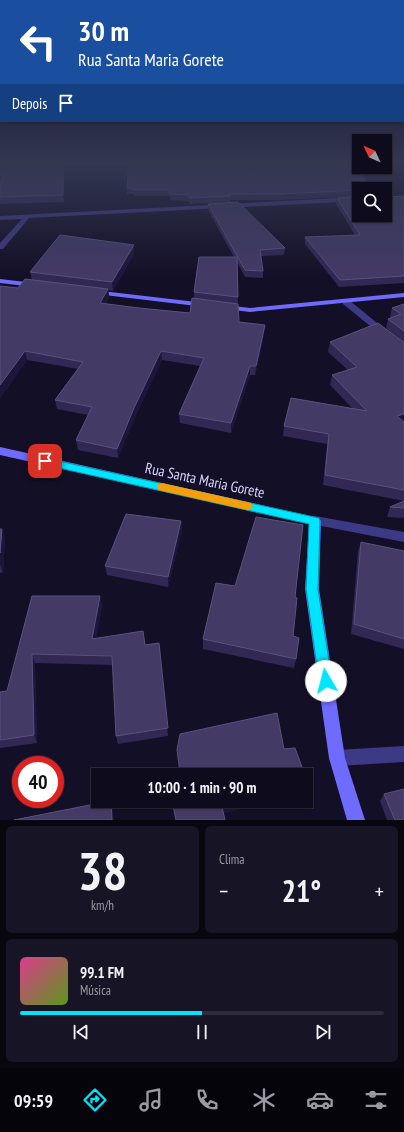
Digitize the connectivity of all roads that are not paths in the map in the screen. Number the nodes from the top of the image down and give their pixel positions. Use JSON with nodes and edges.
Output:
{"nodes":[{"id":1,"x":336,"y":200,"type":"edge"},
{"id":2,"x":27,"y":217,"type":"junction"},
{"id":3,"x":0,"y":218,"type":"edge"},
{"id":4,"x":0,"y":247,"type":"edge"},
{"id":5,"x":0,"y":281,"type":"edge"},
{"id":6,"x":39,"y":286,"type":"edge"},
{"id":7,"x":86,"y":291,"type":"edge"},
{"id":8,"x":404,"y":295,"type":"edge"},
{"id":9,"x":346,"y":302,"type":"junction"},
{"id":10,"x":404,"y":349,"type":"edge"},
{"id":11,"x":0,"y":452,"type":"edge"},
{"id":12,"x":315,"y":521,"type":"junction"},
{"id":13,"x":404,"y":537,"type":"edge"},
{"id":14,"x":404,"y":754,"type":"edge"},
{"id":15,"x":337,"y":758,"type":"junction"},
{"id":16,"x":356,"y":820,"type":"edge"}],
"edges":[{"from":1,"to":2,"type":"street"},
{"from":2,"to":3,"type":"street"},
{"from":2,"to":4,"type":"street"},
{"from":5,"to":6,"type":"street"},
{"from":7,"to":9,"type":"street"},
{"from":8,"to":9,"type":"street"},
{"from":9,"to":10,"type":"street"},
{"from":11,"to":12,"type":"street","name":"Rua Santa Maria Gorete"},
{"from":12,"to":13,"type":"street","name":"Rua Santa Maria Gorete"},
{"from":12,"to":15,"type":"street"},
{"from":14,"to":15,"type":"street"},
{"from":15,"to":16,"type":"street"}]}
